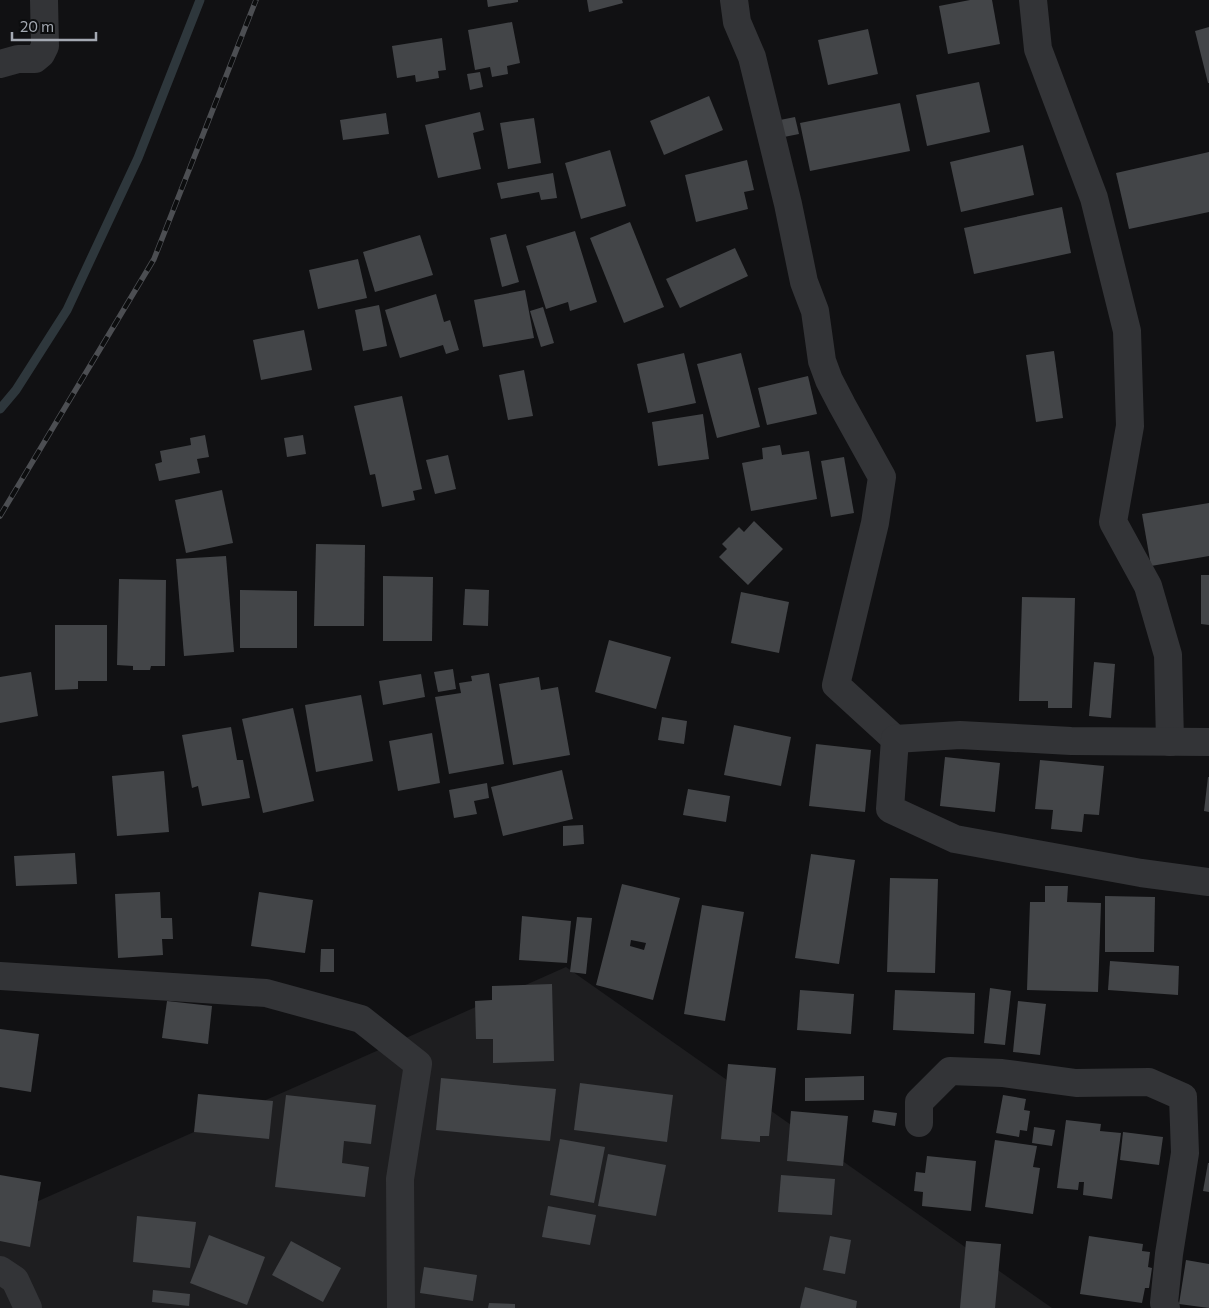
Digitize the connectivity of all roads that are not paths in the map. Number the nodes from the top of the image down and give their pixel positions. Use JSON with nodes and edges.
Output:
{"nodes":[{"id":1,"x":44,"y":0,"type":"edge"},
{"id":2,"x":734,"y":0,"type":"edge"},
{"id":3,"x":1033,"y":0,"type":"edge"},
{"id":4,"x":0,"y":64,"type":"edge"},
{"id":5,"x":895,"y":739,"type":"junction"},
{"id":6,"x":1170,"y":742,"type":"junction"},
{"id":7,"x":1209,"y":742,"type":"edge"},
{"id":8,"x":1209,"y":882,"type":"edge"},
{"id":9,"x":0,"y":976,"type":"edge"},
{"id":10,"x":920,"y":1123,"type":"dead end"},
{"id":11,"x":0,"y":1270,"type":"edge"},
{"id":12,"x":28,"y":1308,"type":"edge"},
{"id":13,"x":401,"y":1308,"type":"edge"},
{"id":14,"x":1166,"y":1308,"type":"edge"}],
"edges":[{"from":1,"to":4,"type":"street"},
{"from":2,"to":5,"type":"street"},
{"from":3,"to":6,"type":"street"},
{"from":5,"to":6,"type":"street"},
{"from":5,"to":8,"type":"street"},
{"from":6,"to":7,"type":"street"},
{"from":9,"to":13,"type":"street"},
{"from":10,"to":14,"type":"street"},
{"from":11,"to":12,"type":"street"}]}
